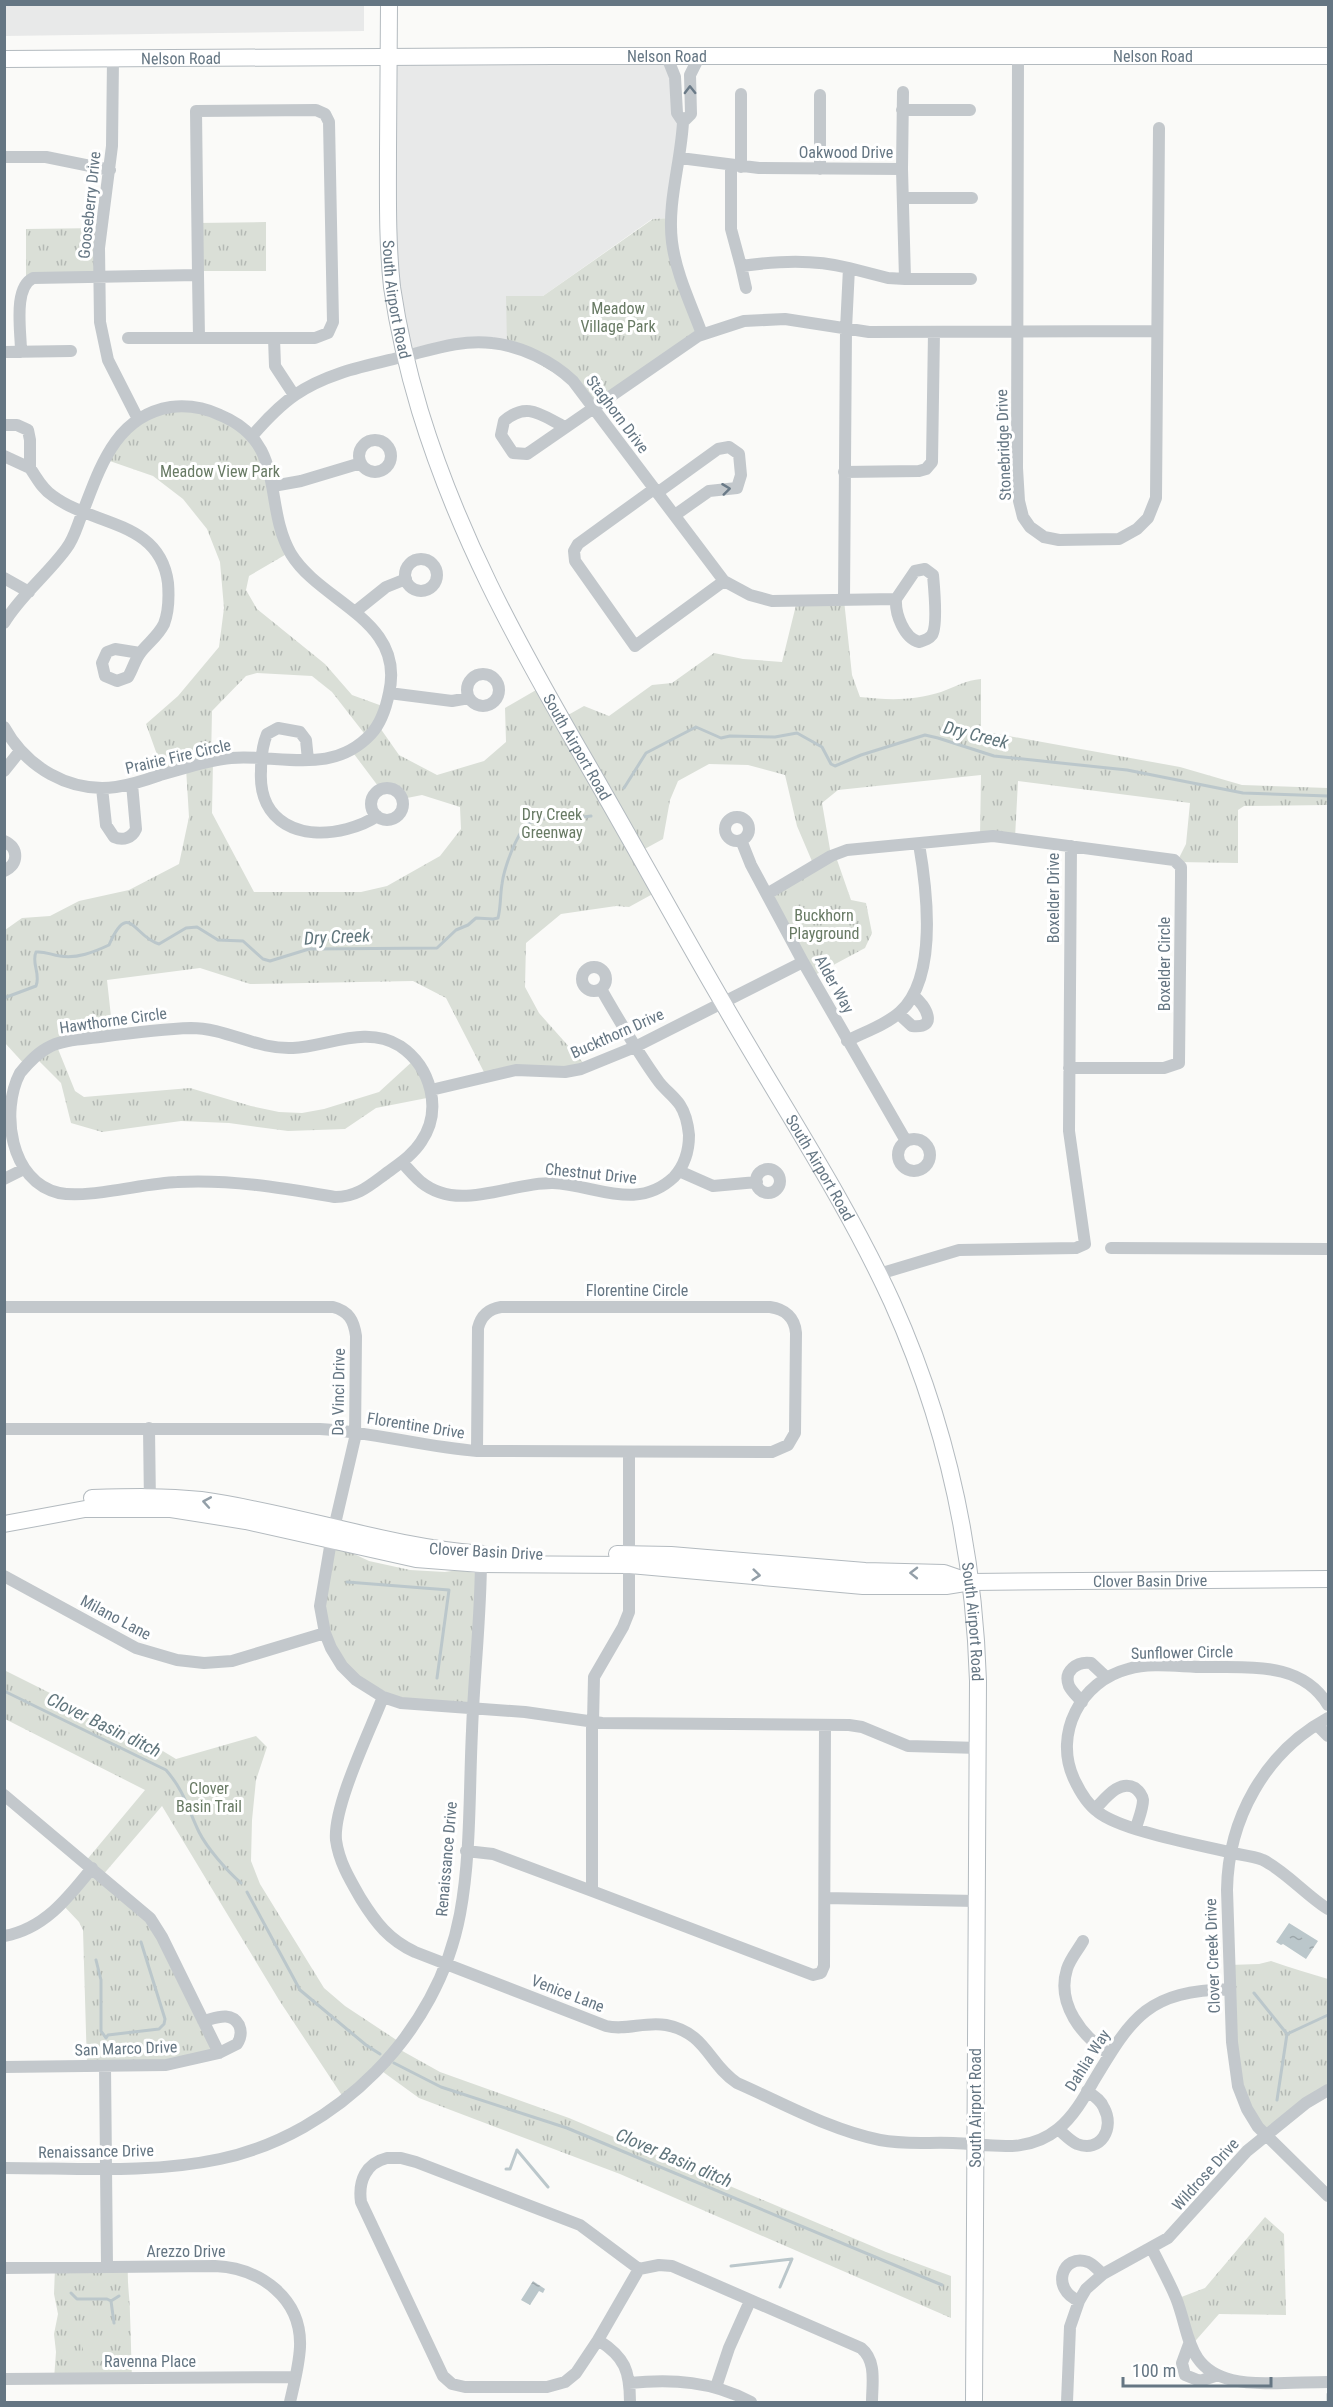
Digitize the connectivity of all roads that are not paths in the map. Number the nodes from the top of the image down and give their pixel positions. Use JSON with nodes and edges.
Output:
{"nodes":[{"id":1,"x":389,"y":4,"type":"edge"},
{"id":2,"x":1018,"y":55,"type":"junction"},
{"id":3,"x":389,"y":56,"type":"junction"},
{"id":4,"x":1329,"y":56,"type":"edge"},
{"id":5,"x":667,"y":57,"type":"junction"},
{"id":6,"x":699,"y":57,"type":"junction"},
{"id":7,"x":4,"y":59,"type":"edge"},
{"id":8,"x":113,"y":59,"type":"junction"},
{"id":9,"x":903,"y":92,"type":"dead end"},
{"id":10,"x":741,"y":94,"type":"dead end"},
{"id":11,"x":820,"y":95,"type":"dead end"},
{"id":12,"x":902,"y":110,"type":"junction"},
{"id":13,"x":970,"y":110,"type":"dead end"},
{"id":14,"x":683,"y":122,"type":"junction"},
{"id":15,"x":1159,"y":128,"type":"dead end"},
{"id":16,"x":4,"y":157,"type":"edge"},
{"id":17,"x":680,"y":158,"type":"junction"},
{"id":18,"x":736,"y":166,"type":"junction"},
{"id":19,"x":820,"y":169,"type":"junction"},
{"id":20,"x":902,"y":169,"type":"junction"},
{"id":21,"x":110,"y":170,"type":"junction"},
{"id":22,"x":903,"y":198,"type":"junction"},
{"id":23,"x":972,"y":198,"type":"dead end"},
{"id":24,"x":741,"y":266,"type":"junction"},
{"id":25,"x":849,"y":268,"type":"junction"},
{"id":26,"x":198,"y":275,"type":"junction"},
{"id":27,"x":99,"y":276,"type":"junction"},
{"id":28,"x":904,"y":279,"type":"junction"},
{"id":29,"x":971,"y":279,"type":"dead end"},
{"id":30,"x":746,"y":288,"type":"dead end"},
{"id":31,"x":846,"y":329,"type":"junction"},
{"id":32,"x":1018,"y":330,"type":"junction"},
{"id":33,"x":1157,"y":331,"type":"junction"},
{"id":34,"x":934,"y":332,"type":"junction"},
{"id":35,"x":702,"y":334,"type":"junction"},
{"id":36,"x":128,"y":338,"type":"dead end"},
{"id":37,"x":199,"y":338,"type":"junction"},
{"id":38,"x":274,"y":338,"type":"junction"},
{"id":39,"x":71,"y":351,"type":"dead end"},
{"id":40,"x":4,"y":352,"type":"edge"},
{"id":41,"x":21,"y":352,"type":"junction"},
{"id":42,"x":406,"y":356,"type":"junction"},
{"id":43,"x":294,"y":395,"type":"junction"},
{"id":44,"x":594,"y":407,"type":"junction"},
{"id":45,"x":138,"y":418,"type":"junction"},
{"id":46,"x":4,"y":425,"type":"edge"},
{"id":47,"x":565,"y":427,"type":"junction"},
{"id":48,"x":252,"y":436,"type":"junction"},
{"id":49,"x":4,"y":456,"type":"edge"},
{"id":50,"x":361,"y":463,"type":"dead end"},
{"id":51,"x":30,"y":468,"type":"junction"},
{"id":52,"x":844,"y":472,"type":"junction"},
{"id":53,"x":273,"y":486,"type":"junction"},
{"id":54,"x":656,"y":491,"type":"junction"},
{"id":55,"x":83,"y":512,"type":"junction"},
{"id":56,"x":675,"y":514,"type":"junction"},
{"id":57,"x":4,"y":578,"type":"edge"},
{"id":58,"x":406,"y":579,"type":"dead end"},
{"id":59,"x":724,"y":581,"type":"junction"},
{"id":60,"x":29,"y":592,"type":"junction"},
{"id":61,"x":896,"y":599,"type":"junction"},
{"id":62,"x":844,"y":600,"type":"junction"},
{"id":63,"x":356,"y":612,"type":"junction"},
{"id":64,"x":4,"y":623,"type":"edge"},
{"id":65,"x":140,"y":653,"type":"dead end"},
{"id":66,"x":389,"y":693,"type":"junction"},
{"id":67,"x":469,"y":698,"type":"dead end"},
{"id":68,"x":4,"y":727,"type":"edge"},
{"id":69,"x":20,"y":751,"type":"junction"},
{"id":70,"x":261,"y":758,"type":"junction"},
{"id":71,"x":308,"y":760,"type":"junction"},
{"id":72,"x":4,"y":771,"type":"edge"},
{"id":73,"x":132,"y":784,"type":"junction"},
{"id":74,"x":102,"y":788,"type":"junction"},
{"id":75,"x":377,"y":816,"type":"dead end"},
{"id":76,"x":741,"y":840,"type":"dead end"},
{"id":77,"x":4,"y":841,"type":"edge"},
{"id":78,"x":919,"y":844,"type":"junction"},
{"id":79,"x":1071,"y":846,"type":"junction"},
{"id":80,"x":4,"y":871,"type":"edge"},
{"id":81,"x":767,"y":894,"type":"junction"},
{"id":82,"x":803,"y":962,"type":"junction"},
{"id":83,"x":601,"y":989,"type":"dead end"},
{"id":84,"x":914,"y":996,"type":"junction"},
{"id":85,"x":722,"y":1001,"type":"junction"},
{"id":86,"x":899,"y":1014,"type":"junction"},
{"id":87,"x":848,"y":1041,"type":"junction"},
{"id":88,"x":635,"y":1047,"type":"junction"},
{"id":89,"x":1069,"y":1068,"type":"junction"},
{"id":90,"x":431,"y":1090,"type":"junction"},
{"id":91,"x":906,"y":1141,"type":"dead end"},
{"id":92,"x":402,"y":1162,"type":"junction"},
{"id":93,"x":22,"y":1170,"type":"junction"},
{"id":94,"x":679,"y":1171,"type":"junction"},
{"id":95,"x":4,"y":1179,"type":"edge"},
{"id":96,"x":757,"y":1182,"type":"dead end"},
{"id":97,"x":1111,"y":1248,"type":"dead end"},
{"id":98,"x":1329,"y":1249,"type":"edge"},
{"id":99,"x":879,"y":1274,"type":"junction"},
{"id":100,"x":4,"y":1307,"type":"edge"},
{"id":101,"x":149,"y":1428,"type":"junction"},
{"id":102,"x":4,"y":1429,"type":"edge"},
{"id":103,"x":355,"y":1432,"type":"junction"},
{"id":104,"x":784,"y":1447,"type":"joint"},
{"id":105,"x":477,"y":1451,"type":"junction"},
{"id":106,"x":629,"y":1452,"type":"junction"},
{"id":107,"x":150,"y":1503,"type":"junction"},
{"id":108,"x":4,"y":1514,"type":"edge"},
{"id":109,"x":4,"y":1524,"type":"edge"},
{"id":110,"x":332,"y":1534,"type":"junction"},
{"id":111,"x":481,"y":1559,"type":"junction"},
{"id":112,"x":630,"y":1559,"type":"junction"},
{"id":113,"x":4,"y":1576,"type":"edge"},
{"id":114,"x":1329,"y":1579,"type":"edge"},
{"id":115,"x":971,"y":1582,"type":"junction"},
{"id":116,"x":325,"y":1633,"type":"junction"},
{"id":117,"x":1107,"y":1677,"type":"junction"},
{"id":118,"x":383,"y":1697,"type":"junction"},
{"id":119,"x":1082,"y":1702,"type":"junction"},
{"id":120,"x":1329,"y":1705,"type":"edge"},
{"id":121,"x":473,"y":1707,"type":"junction"},
{"id":122,"x":1329,"y":1718,"type":"edge"},
{"id":123,"x":593,"y":1722,"type":"junction"},
{"id":124,"x":825,"y":1725,"type":"junction"},
{"id":125,"x":1317,"y":1725,"type":"junction"},
{"id":126,"x":1329,"y":1737,"type":"edge"},
{"id":127,"x":979,"y":1748,"type":"junction"},
{"id":128,"x":4,"y":1796,"type":"edge"},
{"id":129,"x":1095,"y":1809,"type":"junction"},
{"id":130,"x":1136,"y":1828,"type":"junction"},
{"id":131,"x":466,"y":1851,"type":"junction"},
{"id":132,"x":1230,"y":1852,"type":"junction"},
{"id":133,"x":92,"y":1868,"type":"junction"},
{"id":134,"x":592,"y":1891,"type":"junction"},
{"id":135,"x":825,"y":1898,"type":"junction"},
{"id":136,"x":976,"y":1901,"type":"junction"},
{"id":137,"x":1329,"y":1909,"type":"edge"},
{"id":138,"x":4,"y":1936,"type":"edge"},
{"id":139,"x":1083,"y":1941,"type":"dead end"},
{"id":140,"x":445,"y":1963,"type":"junction"},
{"id":141,"x":1230,"y":1989,"type":"junction"},
{"id":142,"x":203,"y":2021,"type":"junction"},
{"id":143,"x":219,"y":2053,"type":"junction"},
{"id":144,"x":1109,"y":2054,"type":"junction"},
{"id":145,"x":105,"y":2066,"type":"junction"},
{"id":146,"x":4,"y":2067,"type":"edge"},
{"id":147,"x":1329,"y":2090,"type":"edge"},
{"id":148,"x":1088,"y":2091,"type":"junction"},
{"id":149,"x":1058,"y":2129,"type":"junction"},
{"id":150,"x":1265,"y":2136,"type":"junction"},
{"id":151,"x":974,"y":2146,"type":"junction"},
{"id":152,"x":4,"y":2168,"type":"edge"},
{"id":153,"x":106,"y":2168,"type":"junction"},
{"id":154,"x":1329,"y":2196,"type":"edge"},
{"id":155,"x":1152,"y":2248,"type":"junction"},
{"id":156,"x":107,"y":2267,"type":"junction"},
{"id":157,"x":4,"y":2268,"type":"edge"},
{"id":158,"x":639,"y":2270,"type":"junction"},
{"id":159,"x":1103,"y":2274,"type":"junction"},
{"id":160,"x":750,"y":2301,"type":"junction"},
{"id":161,"x":1079,"y":2301,"type":"junction"},
{"id":162,"x":598,"y":2340,"type":"junction"},
{"id":163,"x":1189,"y":2344,"type":"junction"},
{"id":164,"x":1218,"y":2375,"type":"junction"},
{"id":165,"x":295,"y":2377,"type":"junction"},
{"id":166,"x":4,"y":2379,"type":"edge"},
{"id":167,"x":1329,"y":2382,"type":"edge"},
{"id":168,"x":629,"y":2383,"type":"junction"},
{"id":169,"x":716,"y":2387,"type":"junction"},
{"id":170,"x":290,"y":2403,"type":"edge"},
{"id":171,"x":630,"y":2403,"type":"edge"},
{"id":172,"x":751,"y":2403,"type":"edge"},
{"id":173,"x":872,"y":2403,"type":"edge"},
{"id":174,"x":974,"y":2403,"type":"edge"},
{"id":175,"x":1067,"y":2403,"type":"edge"}],
"edges":[{"from":1,"to":3,"type":"main road","name":"South Airport Road"},
{"from":2,"to":4,"type":"main road","name":"Nelson Road"},
{"from":2,"to":6,"type":"main road","name":"Nelson Road"},
{"from":2,"to":32,"type":"street","name":"Stonebridge Drive"},
{"from":3,"to":5,"type":"main road","name":"Nelson Road"},
{"from":3,"to":8,"type":"main road","name":"Nelson Road"},
{"from":3,"to":42,"type":"main road","name":"South Airport Road"},
{"from":5,"to":6,"type":"main road","name":"Nelson Road"},
{"from":5,"to":14,"type":"street"},
{"from":14,"to":6,"type":"street","one_way":true},
{"from":7,"to":8,"type":"main road","name":"Nelson Road"},
{"from":8,"to":21,"type":"street","name":"Gooseberry Drive"},
{"from":9,"to":12,"type":"street"},
{"from":10,"to":18,"type":"street"},
{"from":11,"to":19,"type":"street"},
{"from":12,"to":13,"type":"street"},
{"from":12,"to":20,"type":"street"},
{"from":14,"to":17,"type":"street"},
{"from":15,"to":33,"type":"street","name":"Stonebridge Drive"},
{"from":16,"to":21,"type":"street"},
{"from":17,"to":18,"type":"street","name":"Oakwood Drive"},
{"from":17,"to":35,"type":"street"},
{"from":18,"to":19,"type":"street","name":"Oakwood Drive"},
{"from":18,"to":24,"type":"street"},
{"from":19,"to":20,"type":"street","name":"Oakwood Drive"},
{"from":20,"to":22,"type":"street","name":"Oakwood Drive"},
{"from":21,"to":27,"type":"street","name":"Gooseberry Drive"},
{"from":22,"to":23,"type":"street"},
{"from":22,"to":28,"type":"street","name":"Oakwood Drive"},
{"from":24,"to":25,"type":"street"},
{"from":24,"to":30,"type":"street"},
{"from":25,"to":28,"type":"street"},
{"from":25,"to":31,"type":"street"},
{"from":26,"to":27,"type":"street"},
{"from":26,"to":37,"type":"street"},
{"from":26,"to":38,"type":"street"},
{"from":27,"to":41,"type":"street"},
{"from":27,"to":45,"type":"street","name":"Gooseberry Drive"},
{"from":28,"to":29,"type":"street"},
{"from":31,"to":34,"type":"street"},
{"from":31,"to":35,"type":"street"},
{"from":31,"to":52,"type":"street"},
{"from":32,"to":33,"type":"street"},
{"from":32,"to":33,"type":"street","name":"Stonebridge Drive"},
{"from":32,"to":34,"type":"street"},
{"from":34,"to":52,"type":"street"},
{"from":35,"to":44,"type":"street"},
{"from":36,"to":37,"type":"street"},
{"from":37,"to":38,"type":"street"},
{"from":38,"to":43,"type":"street"},
{"from":39,"to":41,"type":"street"},
{"from":40,"to":41,"type":"street"},
{"from":42,"to":43,"type":"street","name":"Staghorn Drive"},
{"from":42,"to":44,"type":"street","name":"Staghorn Drive"},
{"from":42,"to":85,"type":"main road","name":"South Airport Road"},
{"from":43,"to":48,"type":"street","name":"Staghorn Drive"},
{"from":44,"to":47,"type":"street"},
{"from":44,"to":54,"type":"street","name":"Staghorn Drive"},
{"from":45,"to":48,"type":"street","name":"Prairie Fire Circle"},
{"from":45,"to":55,"type":"street","name":"Prairie Fire Circle"},
{"from":46,"to":51,"type":"street"},
{"from":47,"to":47,"type":"street"},
{"from":48,"to":53,"type":"street","name":"Prairie Fire Circle"},
{"from":49,"to":51,"type":"street"},
{"from":50,"to":53,"type":"street"},
{"from":51,"to":55,"type":"street"},
{"from":52,"to":62,"type":"street"},
{"from":53,"to":63,"type":"street","name":"Prairie Fire Circle"},
{"from":54,"to":56,"type":"street","name":"Staghorn Drive"},
{"from":56,"to":54,"type":"street","one_way":true},
{"from":54,"to":59,"type":"street"},
{"from":55,"to":60,"type":"street","name":"Prairie Fire Circle"},
{"from":55,"to":65,"type":"street"},
{"from":56,"to":59,"type":"street","name":"Staghorn Drive"},
{"from":57,"to":60,"type":"street"},
{"from":58,"to":63,"type":"street"},
{"from":59,"to":62,"type":"street","name":"Staghorn Drive"},
{"from":60,"to":64,"type":"street","name":"Prairie Fire Circle"},
{"from":61,"to":61,"type":"street"},
{"from":61,"to":62,"type":"street","name":"Staghorn Drive"},
{"from":63,"to":66,"type":"street","name":"Prairie Fire Circle"},
{"from":66,"to":67,"type":"street"},
{"from":66,"to":71,"type":"street","name":"Prairie Fire Circle"},
{"from":68,"to":69,"type":"street","name":"Prairie Fire Circle"},
{"from":69,"to":72,"type":"street"},
{"from":69,"to":74,"type":"street","name":"Prairie Fire Circle"},
{"from":70,"to":71,"type":"street","name":"Prairie Fire Circle"},
{"from":70,"to":71,"type":"street"},
{"from":70,"to":73,"type":"street","name":"Prairie Fire Circle"},
{"from":70,"to":75,"type":"street"},
{"from":73,"to":74,"type":"street","name":"Prairie Fire Circle"},
{"from":73,"to":74,"type":"street"},
{"from":76,"to":81,"type":"street","name":"Alder Way"},
{"from":77,"to":80,"type":"street"},
{"from":78,"to":79,"type":"street","name":"Boxelder Drive"},
{"from":78,"to":81,"type":"street","name":"Boxelder Drive"},
{"from":78,"to":84,"type":"street"},
{"from":79,"to":89,"type":"street","name":"Boxelder Drive"},
{"from":79,"to":89,"type":"street","name":"Boxelder Circle"},
{"from":81,"to":82,"type":"street","name":"Alder Way"},
{"from":82,"to":85,"type":"street","name":"Buckthorn Drive"},
{"from":82,"to":87,"type":"street","name":"Alder Way"},
{"from":83,"to":88,"type":"street"},
{"from":84,"to":86,"type":"street"},
{"from":84,"to":86,"type":"street"},
{"from":85,"to":88,"type":"street","name":"Buckthorn Drive"},
{"from":85,"to":99,"type":"main road","name":"South Airport Road"},
{"from":86,"to":87,"type":"street"},
{"from":87,"to":91,"type":"street","name":"Alder Way"},
{"from":88,"to":90,"type":"street","name":"Buckthorn Drive"},
{"from":88,"to":94,"type":"street"},
{"from":89,"to":99,"type":"street","name":"Boxelder Drive"},
{"from":90,"to":92,"type":"street","name":"Hawthorne Circle"},
{"from":90,"to":93,"type":"street","name":"Hawthorne Circle"},
{"from":92,"to":93,"type":"street","name":"Hawthorne Circle"},
{"from":92,"to":94,"type":"street","name":"Chestnut Drive"},
{"from":93,"to":95,"type":"street"},
{"from":94,"to":96,"type":"street"},
{"from":97,"to":98,"type":"street"},
{"from":99,"to":115,"type":"main road","name":"South Airport Road"},
{"from":100,"to":103,"type":"street","name":"Da Vinci Drive"},
{"from":101,"to":102,"type":"street","name":"Florentine Drive"},
{"from":101,"to":103,"type":"street","name":"Florentine Drive"},
{"from":101,"to":107,"type":"street"},
{"from":103,"to":105,"type":"street","name":"Florentine Drive"},
{"from":103,"to":110,"type":"street","name":"Da Vinci Drive"},
{"from":104,"to":105,"type":"street","name":"Florentine Circle"},
{"from":104,"to":106,"type":"street","name":"Florentine Drive"},
{"from":105,"to":106,"type":"street","name":"Florentine Drive"},
{"from":106,"to":112,"type":"street"},
{"from":107,"to":108,"type":"main road","name":"Clover Basin Drive"},
{"from":107,"to":109,"type":"main road","name":"Clover Basin Drive"},
{"from":107,"to":110,"type":"main road","name":"Clover Basin Drive"},
{"from":110,"to":111,"type":"main road","name":"Clover Basin Drive"},
{"from":110,"to":116,"type":"street","name":"Da Vinci Drive"},
{"from":111,"to":112,"type":"main road","name":"Clover Basin Drive"},
{"from":111,"to":121,"type":"street","name":"Renaissance Drive"},
{"from":112,"to":115,"type":"main road","name":"Clover Basin Drive"},
{"from":112,"to":123,"type":"street"},
{"from":113,"to":116,"type":"street","name":"Milano Lane"},
{"from":114,"to":115,"type":"main road","name":"Clover Basin Drive"},
{"from":115,"to":127,"type":"main road","name":"South Airport Road"},
{"from":116,"to":118,"type":"street","name":"Da Vinci Drive"},
{"from":117,"to":119,"type":"street","name":"Sunflower Circle"},
{"from":117,"to":119,"type":"street"},
{"from":117,"to":120,"type":"street","name":"Sunflower Circle"},
{"from":118,"to":121,"type":"street","name":"Da Vinci Drive"},
{"from":118,"to":140,"type":"street","name":"Venice Lane"},
{"from":119,"to":129,"type":"street","name":"Sunflower Circle"},
{"from":121,"to":123,"type":"street","name":"Da Vinci Drive"},
{"from":121,"to":131,"type":"street","name":"Renaissance Drive"},
{"from":122,"to":125,"type":"street","name":"Clover Creek Drive"},
{"from":123,"to":124,"type":"street","name":"Da Vinci Drive"},
{"from":123,"to":134,"type":"street"},
{"from":124,"to":127,"type":"street","name":"Da Vinci Drive"},
{"from":124,"to":135,"type":"street"},
{"from":125,"to":126,"type":"street"},
{"from":125,"to":132,"type":"street","name":"Clover Creek Drive"},
{"from":127,"to":136,"type":"main road","name":"South Airport Road"},
{"from":128,"to":133,"type":"street"},
{"from":129,"to":130,"type":"street","name":"Sunflower Circle"},
{"from":129,"to":130,"type":"street"},
{"from":130,"to":132,"type":"street","name":"Sunflower Circle"},
{"from":131,"to":134,"type":"street"},
{"from":131,"to":140,"type":"street","name":"Renaissance Drive"},
{"from":132,"to":137,"type":"street","name":"Sunflower Circle"},
{"from":132,"to":141,"type":"street","name":"Clover Creek Drive"},
{"from":133,"to":138,"type":"street"},
{"from":133,"to":142,"type":"street"},
{"from":134,"to":135,"type":"street"},
{"from":135,"to":136,"type":"street"},
{"from":136,"to":151,"type":"main road","name":"South Airport Road"},
{"from":139,"to":144,"type":"street"},
{"from":140,"to":151,"type":"street","name":"Venice Lane"},
{"from":140,"to":153,"type":"street","name":"Renaissance Drive"},
{"from":141,"to":144,"type":"street","name":"Dahlia Way"},
{"from":141,"to":150,"type":"street","name":"Clover Creek Drive"},
{"from":142,"to":143,"type":"street"},
{"from":142,"to":143,"type":"street"},
{"from":143,"to":145,"type":"street","name":"San Marco Drive"},
{"from":144,"to":148,"type":"street","name":"Dahlia Way"},
{"from":145,"to":146,"type":"street","name":"San Marco Drive"},
{"from":145,"to":153,"type":"street"},
{"from":147,"to":150,"type":"street","name":"Wildrose Drive"},
{"from":148,"to":149,"type":"street","name":"Dahlia Way"},
{"from":148,"to":149,"type":"street"},
{"from":149,"to":151,"type":"street","name":"Dahlia Way"},
{"from":150,"to":154,"type":"street","name":"Clover Creek Drive"},
{"from":150,"to":155,"type":"street","name":"Wildrose Drive"},
{"from":151,"to":174,"type":"main road","name":"South Airport Road"},
{"from":152,"to":153,"type":"street","name":"Renaissance Drive"},
{"from":153,"to":156,"type":"street"},
{"from":155,"to":159,"type":"street","name":"Wildrose Drive"},
{"from":155,"to":163,"type":"street"},
{"from":156,"to":157,"type":"street","name":"Arezzo Drive"},
{"from":156,"to":165,"type":"street","name":"Arezzo Drive"},
{"from":158,"to":160,"type":"street"},
{"from":158,"to":162,"type":"street"},
{"from":158,"to":162,"type":"street"},
{"from":159,"to":161,"type":"street","name":"Wildrose Drive"},
{"from":159,"to":161,"type":"street"},
{"from":160,"to":169,"type":"street"},
{"from":160,"to":173,"type":"street"},
{"from":161,"to":175,"type":"street","name":"Wildrose Drive"},
{"from":162,"to":168,"type":"street"},
{"from":163,"to":164,"type":"street"},
{"from":163,"to":164,"type":"street"},
{"from":164,"to":167,"type":"street"},
{"from":165,"to":166,"type":"street","name":"Ravenna Place"},
{"from":165,"to":170,"type":"street","name":"Arezzo Drive"},
{"from":168,"to":169,"type":"street"},
{"from":168,"to":171,"type":"street"},
{"from":169,"to":172,"type":"street"}]}
